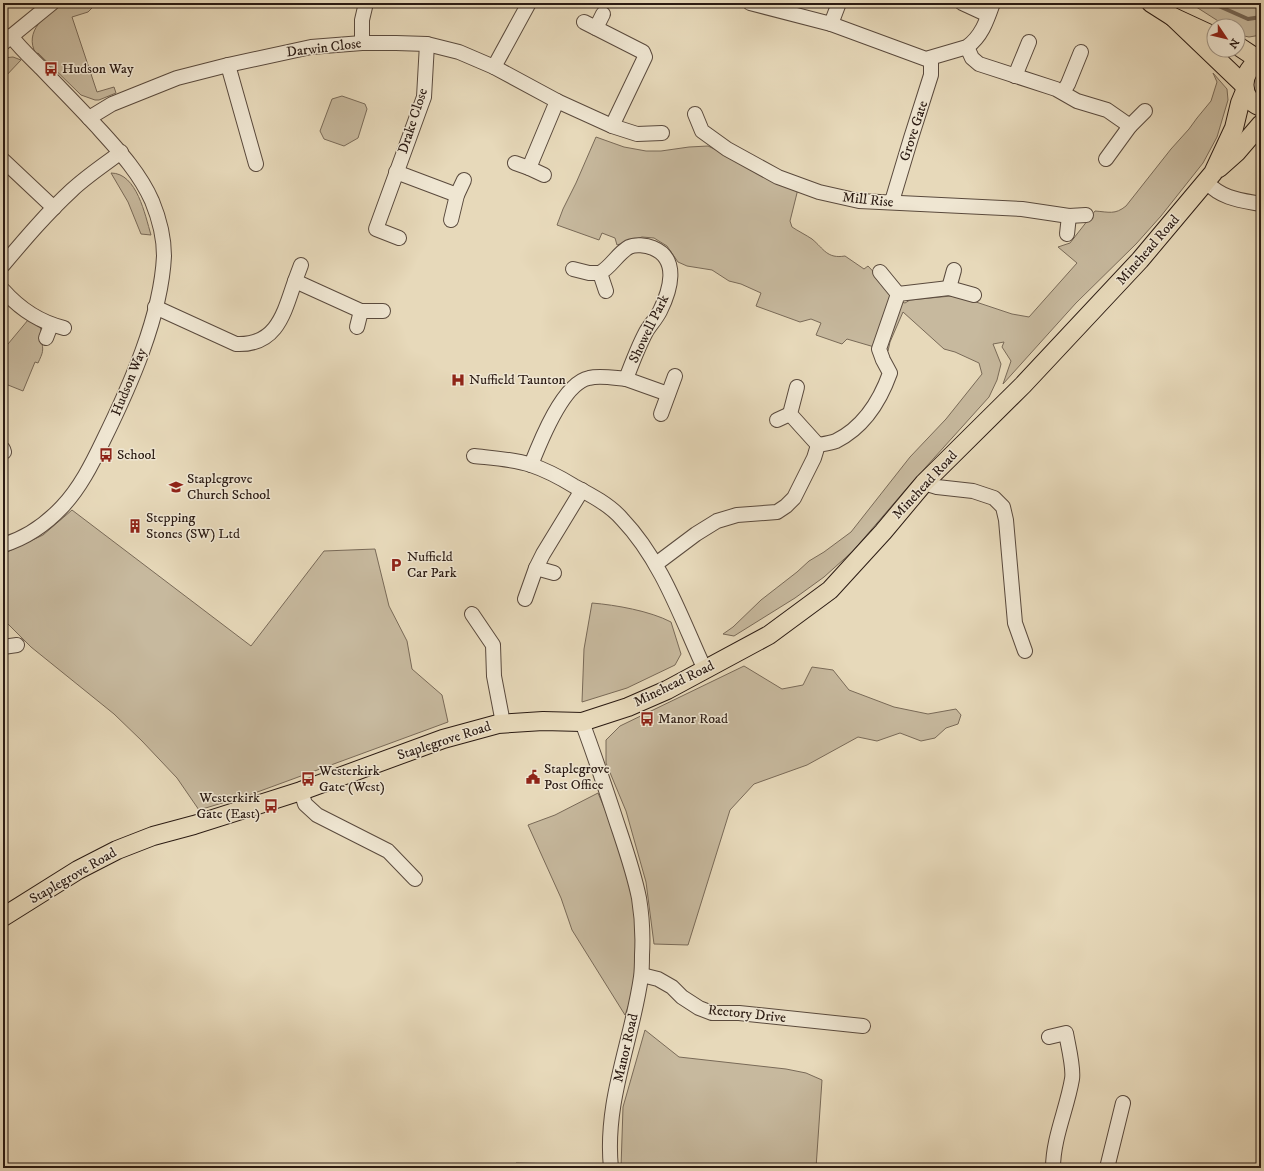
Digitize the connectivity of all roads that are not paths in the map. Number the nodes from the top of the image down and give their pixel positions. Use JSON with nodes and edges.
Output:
{"nodes":[{"id":1,"x":52,"y":3,"type":"edge"},
{"id":2,"x":366,"y":3,"type":"edge"},
{"id":3,"x":529,"y":3,"type":"edge"},
{"id":4,"x":750,"y":3,"type":"edge"},
{"id":5,"x":839,"y":3,"type":"edge"},
{"id":6,"x":962,"y":3,"type":"edge"},
{"id":7,"x":1151,"y":3,"type":"edge"},
{"id":8,"x":991,"y":9,"type":"edge"},
{"id":9,"x":604,"y":14,"type":"dead end"},
{"id":10,"x":1173,"y":17,"type":"junction"},
{"id":11,"x":831,"y":24,"type":"junction"},
{"id":12,"x":1206,"y":32,"type":"edge"},
{"id":13,"x":7,"y":40,"type":"edge"},
{"id":14,"x":1029,"y":42,"type":"dead end"},
{"id":15,"x":362,"y":43,"type":"junction"},
{"id":16,"x":427,"y":44,"type":"junction"},
{"id":17,"x":967,"y":47,"type":"junction"},
{"id":18,"x":1246,"y":51,"type":"edge"},
{"id":19,"x":1081,"y":52,"type":"dead end"},
{"id":20,"x":931,"y":58,"type":"junction"},
{"id":21,"x":1260,"y":60,"type":"edge"},
{"id":22,"x":228,"y":64,"type":"junction"},
{"id":23,"x":494,"y":67,"type":"junction"},
{"id":24,"x":1015,"y":76,"type":"junction"},
{"id":25,"x":1245,"y":88,"type":"junction"},
{"id":26,"x":1063,"y":92,"type":"junction"},
{"id":27,"x":557,"y":101,"type":"junction"},
{"id":28,"x":1261,"y":107,"type":"edge"},
{"id":29,"x":1145,"y":111,"type":"dead end"},
{"id":30,"x":695,"y":114,"type":"dead end"},
{"id":31,"x":89,"y":118,"type":"junction"},
{"id":32,"x":1261,"y":124,"type":"edge"},
{"id":33,"x":612,"y":126,"type":"junction"},
{"id":34,"x":1130,"y":126,"type":"junction"},
{"id":35,"x":662,"y":133,"type":"dead end"},
{"id":36,"x":121,"y":152,"type":"junction"},
{"id":37,"x":1106,"y":159,"type":"dead end"},
{"id":38,"x":3,"y":160,"type":"edge"},
{"id":39,"x":515,"y":163,"type":"dead end"},
{"id":40,"x":256,"y":164,"type":"dead end"},
{"id":41,"x":529,"y":168,"type":"junction"},
{"id":42,"x":396,"y":172,"type":"junction"},
{"id":43,"x":544,"y":175,"type":"dead end"},
{"id":44,"x":1210,"y":178,"type":"junction"},
{"id":45,"x":464,"y":180,"type":"dead end"},
{"id":46,"x":457,"y":195,"type":"junction"},
{"id":47,"x":890,"y":202,"type":"junction"},
{"id":48,"x":1261,"y":204,"type":"edge"},
{"id":49,"x":54,"y":208,"type":"junction"},
{"id":50,"x":1086,"y":215,"type":"dead end"},
{"id":51,"x":1069,"y":216,"type":"junction"},
{"id":52,"x":451,"y":220,"type":"dead end"},
{"id":53,"x":1067,"y":234,"type":"dead end"},
{"id":54,"x":398,"y":238,"type":"dead end"},
{"id":55,"x":3,"y":264,"type":"edge"},
{"id":56,"x":301,"y":265,"type":"dead end"},
{"id":57,"x":573,"y":269,"type":"dead end"},
{"id":58,"x":954,"y":270,"type":"dead end"},
{"id":59,"x":880,"y":272,"type":"dead end"},
{"id":60,"x":600,"y":273,"type":"junction"},
{"id":61,"x":295,"y":281,"type":"junction"},
{"id":62,"x":949,"y":288,"type":"junction"},
{"id":63,"x":3,"y":290,"type":"edge"},
{"id":64,"x":606,"y":291,"type":"dead end"},
{"id":65,"x":898,"y":294,"type":"junction"},
{"id":66,"x":974,"y":295,"type":"dead end"},
{"id":67,"x":155,"y":307,"type":"junction"},
{"id":68,"x":361,"y":311,"type":"junction"},
{"id":69,"x":383,"y":311,"type":"dead end"},
{"id":70,"x":357,"y":328,"type":"dead end"},
{"id":71,"x":54,"y":330,"type":"dead end"},
{"id":72,"x":675,"y":376,"type":"dead end"},
{"id":73,"x":626,"y":379,"type":"junction"},
{"id":74,"x":797,"y":386,"type":"dead end"},
{"id":75,"x":668,"y":394,"type":"junction"},
{"id":76,"x":661,"y":414,"type":"dead end"},
{"id":77,"x":790,"y":414,"type":"junction"},
{"id":78,"x":777,"y":420,"type":"dead end"},
{"id":79,"x":818,"y":445,"type":"junction"},
{"id":80,"x":474,"y":456,"type":"dead end"},
{"id":81,"x":530,"y":465,"type":"junction"},
{"id":82,"x":924,"y":483,"type":"junction"},
{"id":83,"x":582,"y":490,"type":"junction"},
{"id":84,"x":3,"y":545,"type":"edge"},
{"id":85,"x":656,"y":564,"type":"junction"},
{"id":86,"x":536,"y":568,"type":"junction"},
{"id":87,"x":554,"y":573,"type":"dead end"},
{"id":88,"x":525,"y":599,"type":"dead end"},
{"id":89,"x":472,"y":614,"type":"dead end"},
{"id":90,"x":17,"y":645,"type":"dead end"},
{"id":91,"x":3,"y":647,"type":"edge"},
{"id":92,"x":1025,"y":651,"type":"dead end"},
{"id":93,"x":705,"y":670,"type":"junction"},
{"id":94,"x":582,"y":722,"type":"junction"},
{"id":95,"x":503,"y":723,"type":"junction"},
{"id":96,"x":301,"y":791,"type":"junction"},
{"id":97,"x":415,"y":879,"type":"dead end"},
{"id":98,"x":3,"y":917,"type":"edge"},
{"id":99,"x":642,"y":975,"type":"junction"},
{"id":100,"x":863,"y":1026,"type":"dead end"},
{"id":101,"x":1049,"y":1037,"type":"dead end"},
{"id":102,"x":1123,"y":1103,"type":"dead end"},
{"id":103,"x":612,"y":1168,"type":"edge"},
{"id":104,"x":1053,"y":1168,"type":"edge"},
{"id":105,"x":1106,"y":1168,"type":"edge"}],
"edges":[{"from":1,"to":13,"type":"street"},
{"from":2,"to":15,"type":"street"},
{"from":3,"to":23,"type":"street"},
{"from":4,"to":11,"type":"street"},
{"from":5,"to":11,"type":"street"},
{"from":6,"to":8,"type":"street"},
{"from":7,"to":10,"type":"main road"},
{"from":8,"to":17,"type":"street"},
{"from":9,"to":33,"type":"street"},
{"from":10,"to":12,"type":"main road"},
{"from":10,"to":25,"type":"main road"},
{"from":11,"to":20,"type":"street"},
{"from":13,"to":31,"type":"street","name":"Hudson Way"},
{"from":14,"to":24,"type":"street"},
{"from":15,"to":16,"type":"street","name":"Darwin Close"},
{"from":15,"to":22,"type":"street","name":"Darwin Close"},
{"from":16,"to":23,"type":"street","name":"Darwin Close"},
{"from":16,"to":42,"type":"street","name":"Drake Close"},
{"from":17,"to":20,"type":"street"},
{"from":17,"to":24,"type":"street"},
{"from":18,"to":21,"type":"main road"},
{"from":19,"to":26,"type":"street"},
{"from":20,"to":47,"type":"street","name":"Grove Gate"},
{"from":21,"to":25,"type":"main road","name":"Minehead Road"},
{"from":22,"to":31,"type":"street","name":"Darwin Close"},
{"from":22,"to":40,"type":"street"},
{"from":23,"to":27,"type":"street","name":"Darwin Close"},
{"from":24,"to":26,"type":"street"},
{"from":25,"to":28,"type":"main road"},
{"from":25,"to":44,"type":"main road","name":"Minehead Road"},
{"from":26,"to":34,"type":"street"},
{"from":27,"to":33,"type":"street","name":"Darwin Close"},
{"from":27,"to":41,"type":"street"},
{"from":29,"to":34,"type":"street"},
{"from":30,"to":47,"type":"street","name":"Mill Rise"},
{"from":31,"to":36,"type":"street","name":"Hudson Way"},
{"from":32,"to":44,"type":"main road","name":"Minehead Road"},
{"from":33,"to":35,"type":"street","name":"Darwin Close"},
{"from":34,"to":37,"type":"street"},
{"from":36,"to":49,"type":"street"},
{"from":36,"to":67,"type":"street","name":"Hudson Way"},
{"from":38,"to":49,"type":"street"},
{"from":39,"to":41,"type":"street"},
{"from":41,"to":43,"type":"street"},
{"from":42,"to":46,"type":"street","name":"Drake Close"},
{"from":42,"to":54,"type":"street","name":"Drake Close"},
{"from":44,"to":48,"type":"street"},
{"from":44,"to":82,"type":"main road","name":"Minehead Road"},
{"from":45,"to":46,"type":"street"},
{"from":46,"to":52,"type":"street"},
{"from":47,"to":51,"type":"street","name":"Mill Rise"},
{"from":49,"to":55,"type":"street"},
{"from":50,"to":51,"type":"street","name":"Mill Rise"},
{"from":51,"to":53,"type":"street"},
{"from":56,"to":61,"type":"street"},
{"from":57,"to":60,"type":"street"},
{"from":58,"to":62,"type":"street"},
{"from":59,"to":65,"type":"street"},
{"from":60,"to":64,"type":"street"},
{"from":60,"to":73,"type":"street","name":"Showell Park"},
{"from":61,"to":67,"type":"street"},
{"from":61,"to":68,"type":"street"},
{"from":62,"to":65,"type":"street"},
{"from":62,"to":66,"type":"street"},
{"from":63,"to":71,"type":"street"},
{"from":65,"to":79,"type":"street"},
{"from":67,"to":84,"type":"street","name":"Hudson Way"},
{"from":68,"to":69,"type":"street"},
{"from":68,"to":70,"type":"street"},
{"from":72,"to":75,"type":"street"},
{"from":73,"to":75,"type":"street","name":"Showell Park"},
{"from":73,"to":81,"type":"street","name":"Showell Park"},
{"from":74,"to":77,"type":"street"},
{"from":75,"to":76,"type":"street"},
{"from":77,"to":78,"type":"street"},
{"from":77,"to":79,"type":"street"},
{"from":79,"to":85,"type":"street"},
{"from":80,"to":81,"type":"street"},
{"from":81,"to":83,"type":"street"},
{"from":82,"to":92,"type":"street"},
{"from":82,"to":93,"type":"main road","name":"Minehead Road"},
{"from":83,"to":85,"type":"street"},
{"from":83,"to":86,"type":"street"},
{"from":85,"to":93,"type":"street"},
{"from":86,"to":87,"type":"street"},
{"from":86,"to":88,"type":"street"},
{"from":89,"to":95,"type":"street"},
{"from":90,"to":91,"type":"street"},
{"from":93,"to":94,"type":"main road","name":"Minehead Road"},
{"from":94,"to":95,"type":"main road","name":"Staplegrove Road"},
{"from":94,"to":99,"type":"street","name":"Manor Road"},
{"from":95,"to":96,"type":"main road","name":"Staplegrove Road"},
{"from":96,"to":97,"type":"street"},
{"from":96,"to":98,"type":"main road","name":"Staplegrove Road"},
{"from":99,"to":100,"type":"street","name":"Rectory Drive"},
{"from":99,"to":103,"type":"street","name":"Manor Road"},
{"from":101,"to":104,"type":"street"},
{"from":102,"to":105,"type":"street"}]}
